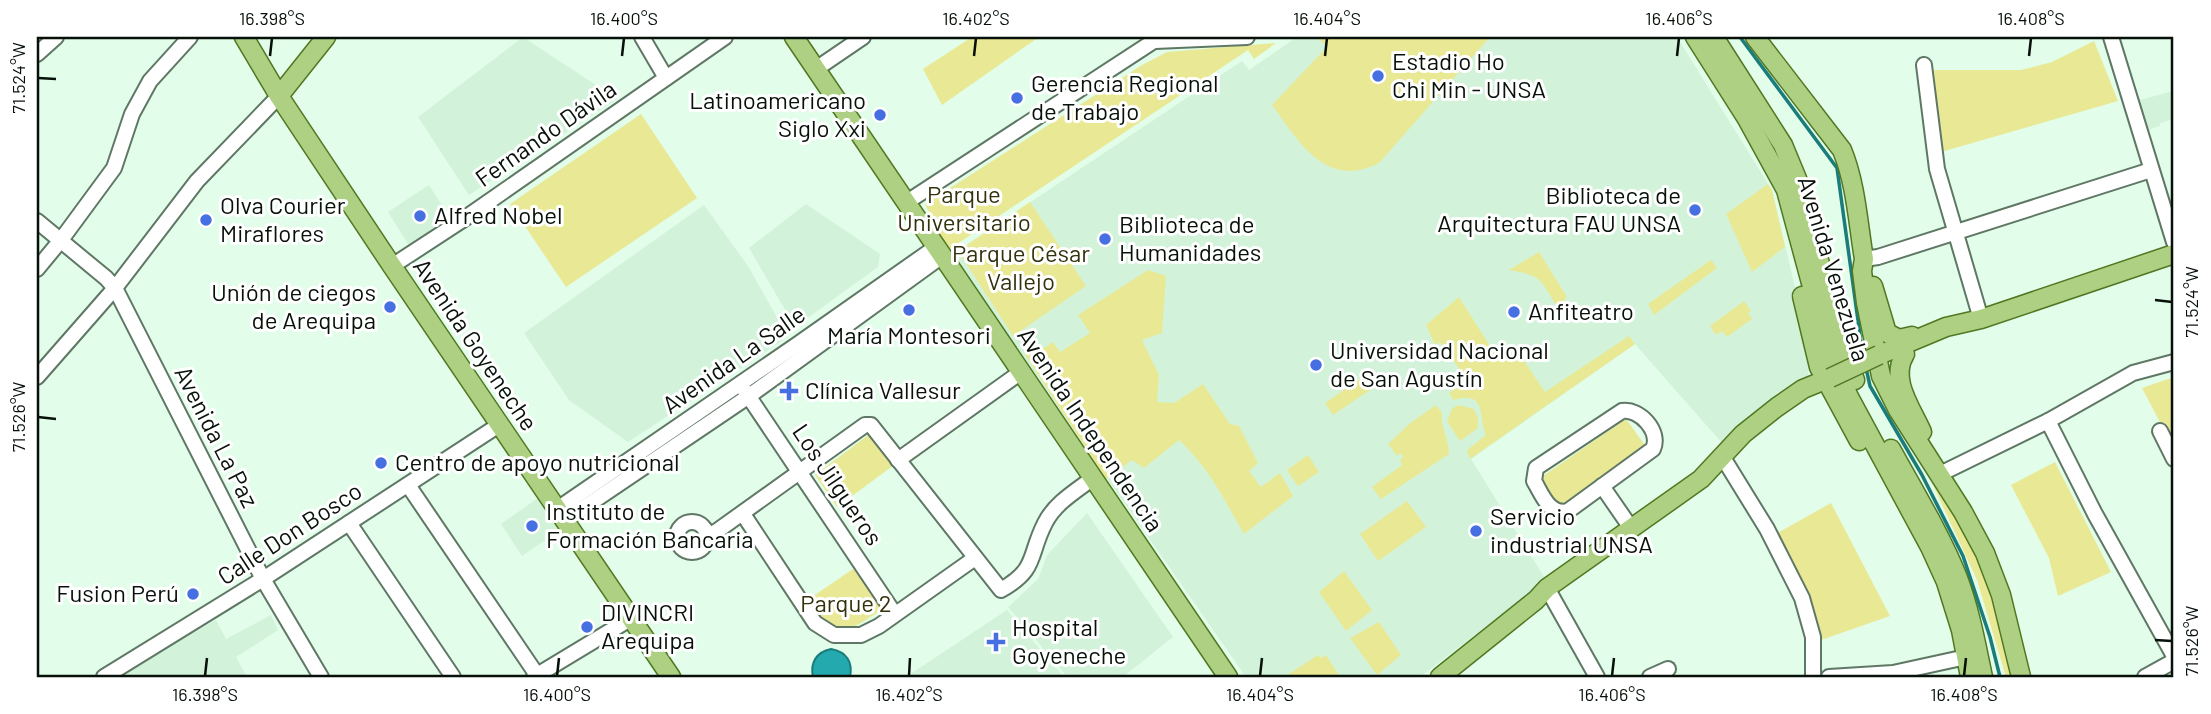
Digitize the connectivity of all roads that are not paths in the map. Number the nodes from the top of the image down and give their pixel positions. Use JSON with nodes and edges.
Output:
{"nodes":[{"id":1,"x":56,"y":37,"type":"edge"},
{"id":2,"x":190,"y":37,"type":"edge"},
{"id":3,"x":244,"y":37,"type":"edge"},
{"id":4,"x":326,"y":37,"type":"edge"},
{"id":5,"x":642,"y":37,"type":"edge"},
{"id":6,"x":725,"y":37,"type":"edge"},
{"id":7,"x":794,"y":37,"type":"edge"},
{"id":8,"x":863,"y":37,"type":"edge"},
{"id":9,"x":1247,"y":37,"type":"edge"},
{"id":10,"x":1695,"y":37,"type":"edge"},
{"id":11,"x":1714,"y":37,"type":"edge"},
{"id":12,"x":1755,"y":37,"type":"edge"},
{"id":13,"x":2111,"y":37,"type":"edge"},
{"id":14,"x":1158,"y":39,"type":"edge"},
{"id":15,"x":37,"y":54,"type":"edge"},
{"id":16,"x":1924,"y":65,"type":"dead end"},
{"id":17,"x":816,"y":69,"type":"junction"},
{"id":18,"x":666,"y":78,"type":"junction"},
{"id":19,"x":279,"y":96,"type":"junction"},
{"id":20,"x":2151,"y":170,"type":"junction"},
{"id":21,"x":1777,"y":172,"type":"junction"},
{"id":22,"x":907,"y":202,"type":"junction"},
{"id":23,"x":37,"y":221,"type":"edge"},
{"id":24,"x":1955,"y":233,"type":"junction"},
{"id":25,"x":61,"y":240,"type":"junction"},
{"id":26,"x":2174,"y":242,"type":"edge"},
{"id":27,"x":939,"y":251,"type":"junction"},
{"id":28,"x":2174,"y":254,"type":"edge"},
{"id":29,"x":1864,"y":260,"type":"junction"},
{"id":30,"x":392,"y":266,"type":"junction"},
{"id":31,"x":37,"y":270,"type":"edge"},
{"id":32,"x":115,"y":288,"type":"junction"},
{"id":33,"x":1981,"y":319,"type":"junction"},
{"id":34,"x":1946,"y":327,"type":"junction"},
{"id":35,"x":1905,"y":354,"type":"junction"},
{"id":36,"x":1881,"y":359,"type":"junction"},
{"id":37,"x":2174,"y":362,"type":"edge"},
{"id":38,"x":1021,"y":372,"type":"junction"},
{"id":39,"x":37,"y":377,"type":"edge"},
{"id":40,"x":1830,"y":383,"type":"junction"},
{"id":41,"x":744,"y":390,"type":"junction"},
{"id":42,"x":2048,"y":421,"type":"junction"},
{"id":43,"x":499,"y":425,"type":"junction"},
{"id":44,"x":2160,"y":431,"type":"dead end"},
{"id":45,"x":1722,"y":456,"type":"junction"},
{"id":46,"x":2174,"y":459,"type":"edge"},
{"id":47,"x":898,"y":460,"type":"junction"},
{"id":48,"x":1935,"y":467,"type":"junction"},
{"id":49,"x":802,"y":473,"type":"junction"},
{"id":50,"x":1093,"y":478,"type":"junction"},
{"id":51,"x":408,"y":485,"type":"junction"},
{"id":52,"x":1602,"y":486,"type":"junction"},
{"id":53,"x":743,"y":514,"type":"junction"},
{"id":54,"x":560,"y":515,"type":"junction"},
{"id":55,"x":349,"y":523,"type":"junction"},
{"id":56,"x":1631,"y":528,"type":"junction"},
{"id":57,"x":708,"y":536,"type":"dead end"},
{"id":58,"x":975,"y":558,"type":"junction"},
{"id":59,"x":263,"y":579,"type":"junction"},
{"id":60,"x":1547,"y":588,"type":"junction"},
{"id":61,"x":894,"y":613,"type":"junction"},
{"id":62,"x":630,"y":619,"type":"junction"},
{"id":63,"x":2174,"y":656,"type":"edge"},
{"id":64,"x":1957,"y":659,"type":"junction"},
{"id":65,"x":2174,"y":661,"type":"edge"},
{"id":66,"x":1668,"y":669,"type":"dead end"},
{"id":67,"x":535,"y":676,"type":"edge"},
{"id":68,"x":104,"y":677,"type":"edge"},
{"id":69,"x":321,"y":677,"type":"edge"},
{"id":70,"x":453,"y":677,"type":"edge"},
{"id":71,"x":671,"y":677,"type":"edge"},
{"id":72,"x":1228,"y":677,"type":"edge"},
{"id":73,"x":1440,"y":677,"type":"edge"},
{"id":74,"x":1597,"y":677,"type":"edge"},
{"id":75,"x":1650,"y":677,"type":"edge"},
{"id":76,"x":1813,"y":677,"type":"edge"},
{"id":77,"x":1829,"y":677,"type":"edge"},
{"id":78,"x":1963,"y":677,"type":"edge"},
{"id":79,"x":1970,"y":677,"type":"edge"},
{"id":80,"x":1983,"y":677,"type":"edge"},
{"id":81,"x":2021,"y":677,"type":"edge"},
{"id":82,"x":2145,"y":677,"type":"edge"}],
"edges":[{"from":1,"to":15,"type":"street"},
{"from":2,"to":25,"type":"street"},
{"from":3,"to":19,"type":"main road","name":"Avenida Goyeneche"},
{"from":4,"to":19,"type":"main road"},
{"from":5,"to":18,"type":"street"},
{"from":6,"to":18,"type":"street","name":"Fernando Dávila"},
{"from":7,"to":17,"type":"main road","name":"Avenida Independencia"},
{"from":8,"to":17,"type":"street"},
{"from":9,"to":14,"type":"street"},
{"from":10,"to":21,"type":"main road","name":"Avenida Venezuela"},
{"from":11,"to":80,"type":"main road","name":"Avenida Venezuela"},
{"from":12,"to":29,"type":"main road"},
{"from":13,"to":20,"type":"street"},
{"from":14,"to":22,"type":"street"},
{"from":16,"to":24,"type":"street"},
{"from":17,"to":22,"type":"main road","name":"Avenida Independencia"},
{"from":18,"to":30,"type":"street","name":"Fernando Dávila"},
{"from":19,"to":30,"type":"main road","name":"Avenida Goyeneche"},
{"from":19,"to":32,"type":"street"},
{"from":20,"to":24,"type":"street"},
{"from":20,"to":26,"type":"street"},
{"from":21,"to":40,"type":"main road","name":"Avenida Venezuela"},
{"from":21,"to":79,"type":"main road","name":"Avenida Venezuela"},
{"from":22,"to":27,"type":"main road","name":"Avenida Independencia"},
{"from":23,"to":25,"type":"street","name":"Avenida La Paz"},
{"from":24,"to":29,"type":"street"},
{"from":24,"to":33,"type":"street"},
{"from":25,"to":31,"type":"street"},
{"from":25,"to":32,"type":"street","name":"Avenida La Paz"},
{"from":27,"to":38,"type":"main road","name":"Avenida Independencia"},
{"from":27,"to":41,"type":"street","name":"Avenida La Salle"},
{"from":28,"to":33,"type":"main road"},
{"from":29,"to":34,"type":"main road"},
{"from":29,"to":48,"type":"main road"},
{"from":30,"to":43,"type":"main road","name":"Avenida Goyeneche"},
{"from":32,"to":39,"type":"street"},
{"from":32,"to":59,"type":"street","name":"Avenida La Paz"},
{"from":33,"to":34,"type":"main road"},
{"from":33,"to":35,"type":"main road"},
{"from":34,"to":36,"type":"main road"},
{"from":35,"to":36,"type":"main road"},
{"from":35,"to":48,"type":"main road"},
{"from":36,"to":40,"type":"main road"},
{"from":37,"to":42,"type":"street"},
{"from":38,"to":47,"type":"street"},
{"from":38,"to":50,"type":"main road","name":"Avenida Independencia"},
{"from":40,"to":45,"type":"main road"},
{"from":40,"to":64,"type":"main road","name":"Avenida Venezuela"},
{"from":41,"to":49,"type":"street","name":"Los Jilgueros"},
{"from":41,"to":54,"type":"street","name":"Avenida La Salle"},
{"from":42,"to":48,"type":"street"},
{"from":42,"to":63,"type":"street"},
{"from":43,"to":51,"type":"street","name":"Calle Don Bosco"},
{"from":43,"to":54,"type":"main road","name":"Avenida Goyeneche"},
{"from":44,"to":46,"type":"street"},
{"from":45,"to":56,"type":"main road"},
{"from":45,"to":76,"type":"street"},
{"from":47,"to":49,"type":"street"},
{"from":47,"to":58,"type":"street"},
{"from":48,"to":81,"type":"main road"},
{"from":49,"to":53,"type":"street"},
{"from":49,"to":61,"type":"street","name":"Los Jilgueros"},
{"from":50,"to":58,"type":"street"},
{"from":50,"to":72,"type":"main road","name":"Avenida Independencia"},
{"from":51,"to":55,"type":"street","name":"Calle Don Bosco"},
{"from":51,"to":67,"type":"street"},
{"from":52,"to":52,"type":"street"},
{"from":52,"to":56,"type":"street"},
{"from":53,"to":57,"type":"street"},
{"from":53,"to":61,"type":"street"},
{"from":54,"to":62,"type":"main road","name":"Avenida Goyeneche"},
{"from":55,"to":59,"type":"street","name":"Calle Don Bosco"},
{"from":55,"to":70,"type":"street"},
{"from":56,"to":60,"type":"main road"},
{"from":58,"to":61,"type":"street"},
{"from":59,"to":68,"type":"street","name":"Calle Don Bosco"},
{"from":59,"to":69,"type":"street","name":"Avenida La Paz"},
{"from":60,"to":73,"type":"main road"},
{"from":60,"to":74,"type":"street"},
{"from":62,"to":67,"type":"street"},
{"from":62,"to":71,"type":"main road","name":"Avenida Goyeneche"},
{"from":64,"to":77,"type":"street"},
{"from":64,"to":78,"type":"main road","name":"Avenida Venezuela"},
{"from":65,"to":82,"type":"street"},
{"from":66,"to":75,"type":"street"}]}
